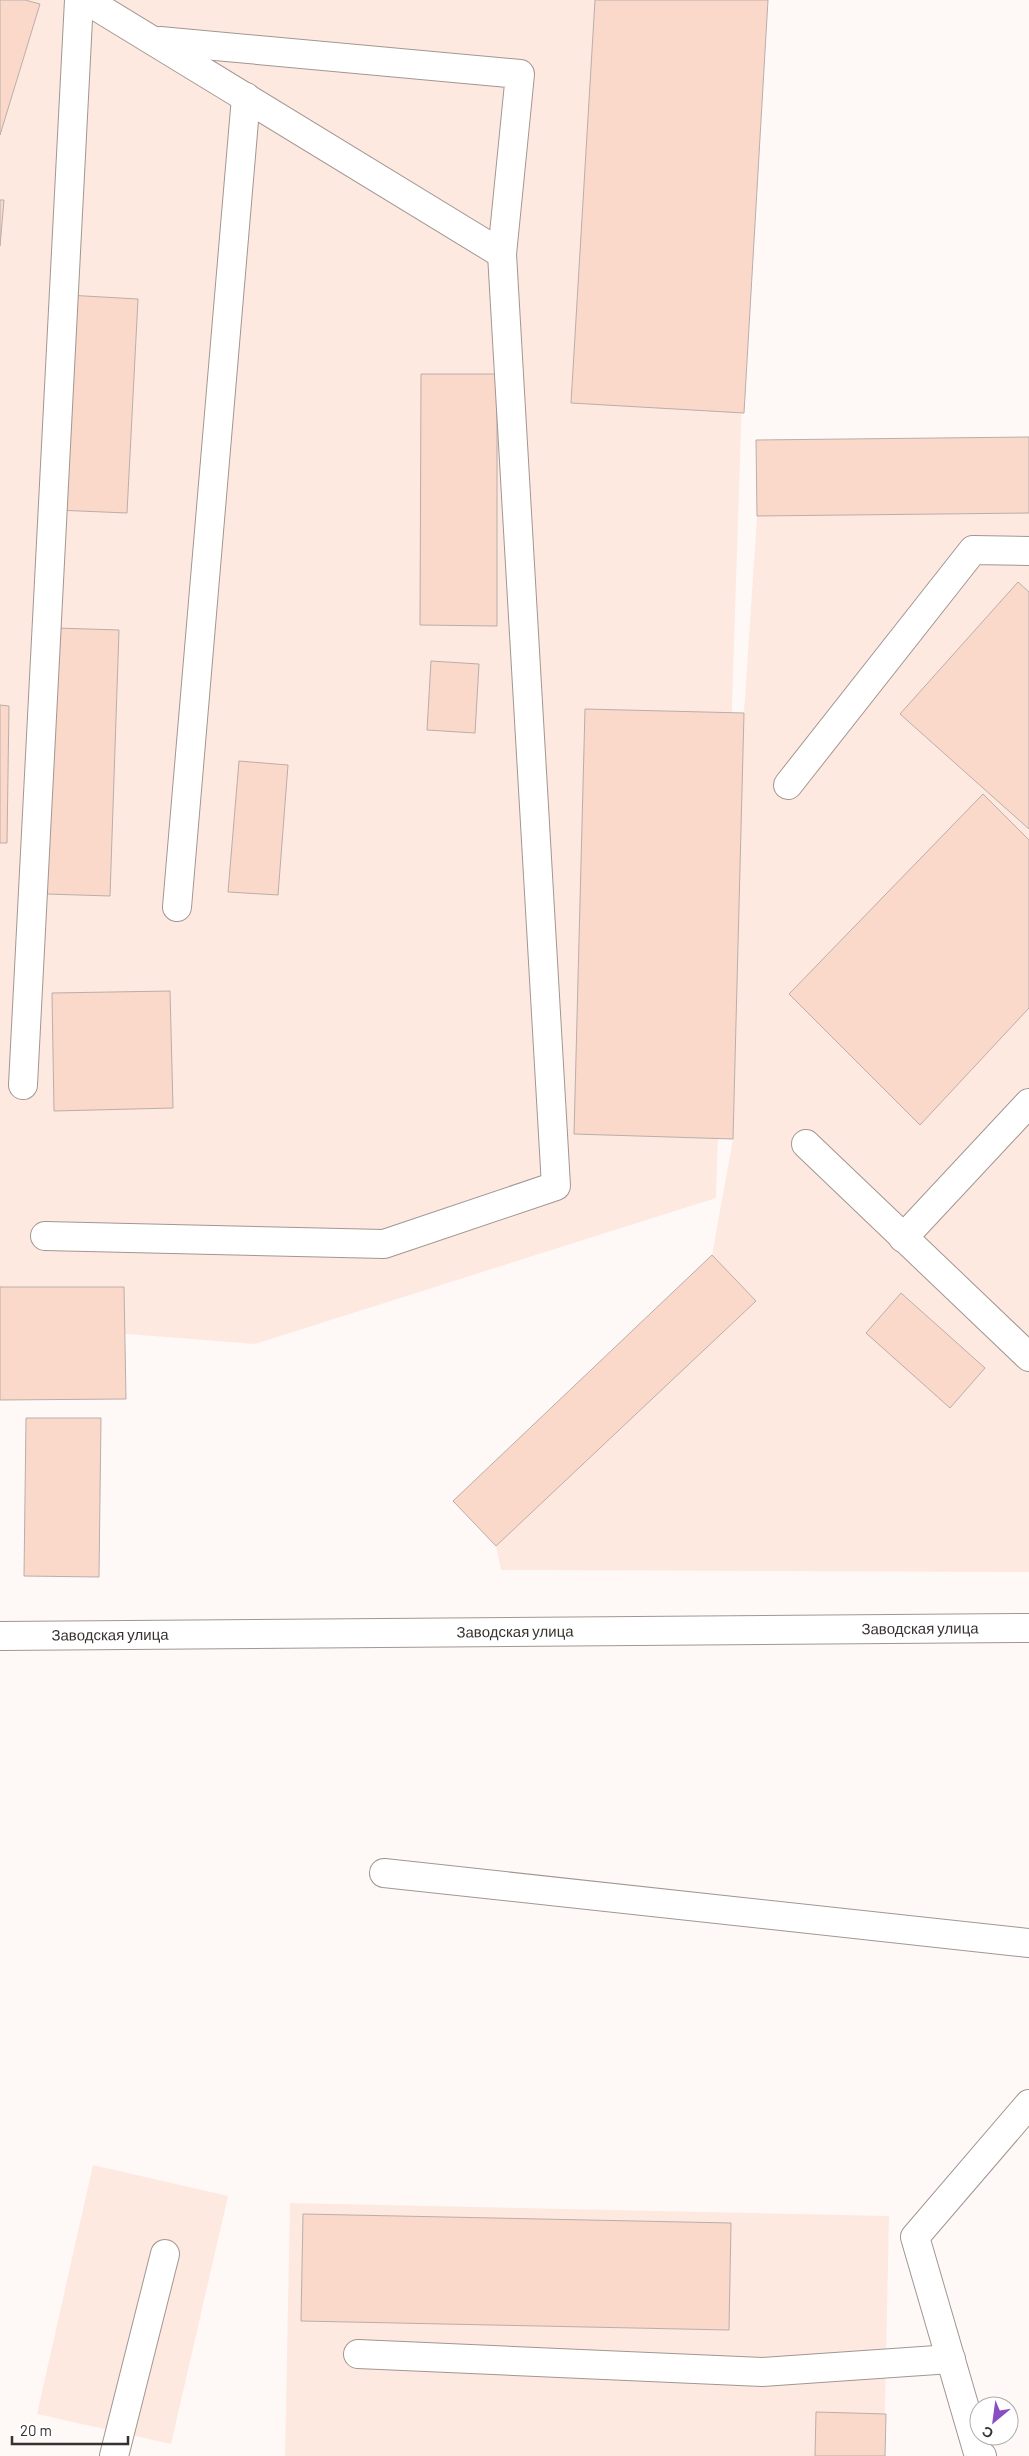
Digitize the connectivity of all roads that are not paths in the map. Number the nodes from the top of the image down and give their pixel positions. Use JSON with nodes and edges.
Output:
{"nodes":[{"id":1,"x":79,"y":0,"type":"edge"},
{"id":2,"x":86,"y":0,"type":"edge"},
{"id":3,"x":154,"y":41,"type":"junction"},
{"id":4,"x":246,"y":97,"type":"junction"},
{"id":5,"x":502,"y":254,"type":"junction"},
{"id":6,"x":1029,"y":552,"type":"edge"},
{"id":7,"x":788,"y":785,"type":"dead end"},
{"id":8,"x":177,"y":907,"type":"dead end"},
{"id":9,"x":23,"y":1085,"type":"dead end"},
{"id":10,"x":1029,"y":1103,"type":"edge"},
{"id":11,"x":806,"y":1144,"type":"dead end"},
{"id":12,"x":45,"y":1236,"type":"dead end"},
{"id":13,"x":903,"y":1238,"type":"junction"},
{"id":14,"x":1029,"y":1357,"type":"edge"},
{"id":15,"x":1029,"y":1628,"type":"edge"},
{"id":16,"x":0,"y":1636,"type":"edge"},
{"id":17,"x":384,"y":1873,"type":"dead end"},
{"id":18,"x":1029,"y":1943,"type":"edge"},
{"id":19,"x":1029,"y":2104,"type":"edge"},
{"id":20,"x":165,"y":2254,"type":"dead end"},
{"id":21,"x":358,"y":2354,"type":"dead end"},
{"id":22,"x":951,"y":2359,"type":"junction"},
{"id":23,"x":980,"y":2455,"type":"edge"},
{"id":24,"x":114,"y":2456,"type":"edge"}],
"edges":[{"from":1,"to":9,"type":"street"},
{"from":2,"to":3,"type":"street"},
{"from":3,"to":4,"type":"street"},
{"from":3,"to":5,"type":"street"},
{"from":4,"to":5,"type":"street"},
{"from":4,"to":8,"type":"street"},
{"from":5,"to":12,"type":"street"},
{"from":6,"to":7,"type":"street"},
{"from":10,"to":13,"type":"street"},
{"from":11,"to":13,"type":"street"},
{"from":13,"to":14,"type":"street"},
{"from":15,"to":16,"type":"street","name":"Заводская улица"},
{"from":17,"to":18,"type":"street"},
{"from":19,"to":22,"type":"street"},
{"from":20,"to":24,"type":"street"},
{"from":21,"to":22,"type":"street"},
{"from":22,"to":23,"type":"street"}]}
